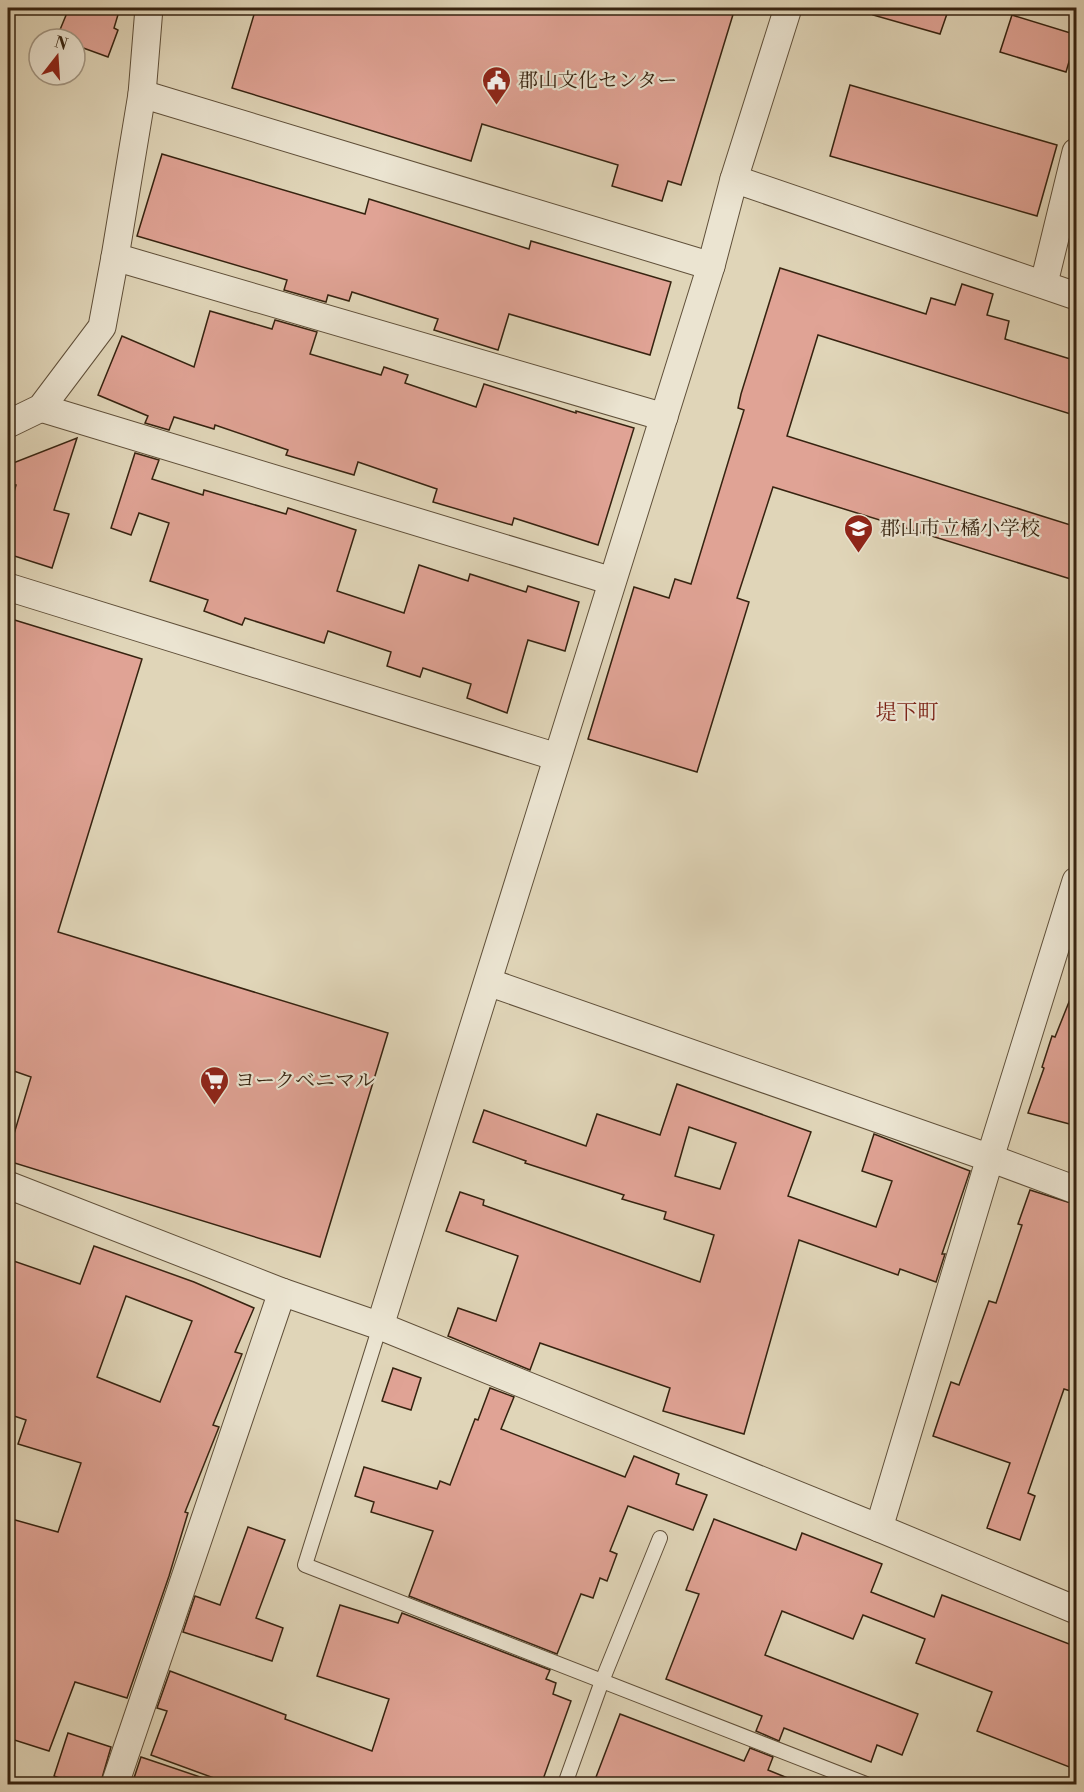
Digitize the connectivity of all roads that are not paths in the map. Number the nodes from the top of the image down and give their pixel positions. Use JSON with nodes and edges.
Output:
{"nodes":[{"id":1,"x":149,"y":8,"type":"edge"},
{"id":2,"x":788,"y":8,"type":"edge"},
{"id":3,"x":142,"y":94,"type":"junction"},
{"id":4,"x":1077,"y":152,"type":"edge"},
{"id":5,"x":734,"y":179,"type":"junction"},
{"id":6,"x":116,"y":257,"type":"junction"},
{"id":7,"x":711,"y":266,"type":"junction"},
{"id":8,"x":1044,"y":283,"type":"junction"},
{"id":9,"x":1077,"y":296,"type":"edge"},
{"id":10,"x":41,"y":408,"type":"junction"},
{"id":11,"x":664,"y":417,"type":"junction"},
{"id":12,"x":8,"y":424,"type":"edge"},
{"id":13,"x":612,"y":581,"type":"junction"},
{"id":14,"x":8,"y":587,"type":"edge"},
{"id":15,"x":557,"y":757,"type":"junction"},
{"id":16,"x":1077,"y":881,"type":"edge"},
{"id":17,"x":488,"y":982,"type":"junction"},
{"id":18,"x":990,"y":1158,"type":"junction"},
{"id":19,"x":8,"y":1185,"type":"edge"},
{"id":20,"x":1077,"y":1190,"type":"edge"},
{"id":21,"x":282,"y":1292,"type":"junction"},
{"id":22,"x":380,"y":1326,"type":"junction"},
{"id":23,"x":879,"y":1528,"type":"junction"},
{"id":24,"x":660,"y":1538,"type":"dead end"},
{"id":25,"x":1077,"y":1610,"type":"edge"},
{"id":26,"x":602,"y":1681,"type":"junction"},
{"id":27,"x":115,"y":1785,"type":"edge"},
{"id":28,"x":565,"y":1785,"type":"edge"},
{"id":29,"x":866,"y":1785,"type":"edge"}],
"edges":[{"from":1,"to":3,"type":"street"},
{"from":2,"to":5,"type":"street"},
{"from":3,"to":6,"type":"street"},
{"from":3,"to":7,"type":"street"},
{"from":4,"to":8,"type":"street"},
{"from":5,"to":7,"type":"street"},
{"from":5,"to":8,"type":"street"},
{"from":6,"to":10,"type":"street"},
{"from":6,"to":11,"type":"street"},
{"from":7,"to":11,"type":"street"},
{"from":8,"to":9,"type":"street"},
{"from":10,"to":12,"type":"street"},
{"from":10,"to":13,"type":"street"},
{"from":11,"to":13,"type":"street"},
{"from":13,"to":15,"type":"street"},
{"from":14,"to":15,"type":"street"},
{"from":15,"to":17,"type":"street"},
{"from":16,"to":18,"type":"street"},
{"from":17,"to":18,"type":"street"},
{"from":17,"to":22,"type":"street"},
{"from":18,"to":20,"type":"street"},
{"from":18,"to":23,"type":"street"},
{"from":19,"to":21,"type":"street"},
{"from":21,"to":22,"type":"street"},
{"from":21,"to":27,"type":"street"},
{"from":22,"to":23,"type":"street"},
{"from":22,"to":26,"type":"lane"},
{"from":23,"to":25,"type":"street"},
{"from":24,"to":26,"type":"lane"},
{"from":26,"to":28,"type":"lane"},
{"from":26,"to":29,"type":"lane"}]}
